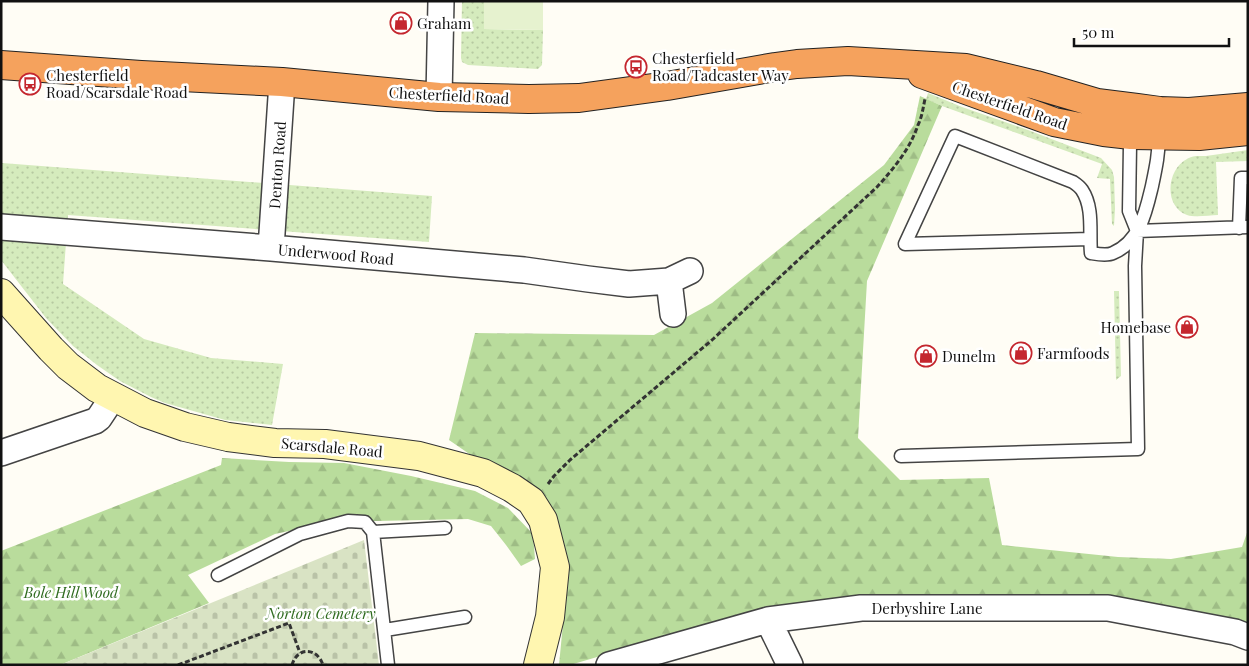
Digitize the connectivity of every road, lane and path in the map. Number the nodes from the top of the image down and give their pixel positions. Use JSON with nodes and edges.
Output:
{"nodes":[{"id":1,"x":441,"y":1,"type":"edge"},
{"id":2,"x":894,"y":64,"type":"junction"},
{"id":3,"x":1,"y":65,"type":"edge"},
{"id":4,"x":282,"y":82,"type":"junction"},
{"id":5,"x":926,"y":94,"type":"dead end"},
{"id":6,"x":439,"y":97,"type":"junction"},
{"id":7,"x":1248,"y":107,"type":"edge"},
{"id":8,"x":1152,"y":119,"type":"junction"},
{"id":9,"x":1248,"y":131,"type":"edge"},
{"id":10,"x":1131,"y":135,"type":"junction"},
{"id":11,"x":1248,"y":178,"type":"edge"},
{"id":12,"x":1,"y":227,"type":"edge"},
{"id":13,"x":1244,"y":228,"type":"edge"},
{"id":14,"x":1137,"y":231,"type":"junction"},
{"id":15,"x":1090,"y":239,"type":"junction"},
{"id":16,"x":271,"y":248,"type":"junction"},
{"id":17,"x":1,"y":293,"type":"edge"},
{"id":18,"x":673,"y":314,"type":"dead end"},
{"id":19,"x":113,"y":397,"type":"junction"},
{"id":20,"x":1,"y":453,"type":"edge"},
{"id":21,"x":901,"y":456,"type":"dead end"},
{"id":22,"x":532,"y":501,"type":"junction"},
{"id":23,"x":445,"y":528,"type":"dead end"},
{"id":24,"x":373,"y":532,"type":"junction"},
{"id":25,"x":218,"y":575,"type":"dead end"},
{"id":26,"x":465,"y":617,"type":"dead end"},
{"id":27,"x":768,"y":620,"type":"junction"},
{"id":28,"x":384,"y":630,"type":"junction"},
{"id":29,"x":1248,"y":637,"type":"edge"},
{"id":30,"x":300,"y":653,"type":"junction"},
{"id":31,"x":178,"y":665,"type":"edge"},
{"id":32,"x":292,"y":665,"type":"edge"},
{"id":33,"x":322,"y":665,"type":"edge"},
{"id":34,"x":388,"y":665,"type":"edge"},
{"id":35,"x":538,"y":665,"type":"edge"},
{"id":36,"x":609,"y":665,"type":"edge"},
{"id":37,"x":790,"y":665,"type":"edge"}],
"edges":[{"from":1,"to":6,"type":"street"},
{"from":2,"to":6,"type":"highway","name":"Chesterfield Road"},
{"from":2,"to":8,"type":"highway","name":"Chesterfield Road"},
{"from":2,"to":10,"type":"highway","name":"Chesterfield Road"},
{"from":3,"to":4,"type":"highway","name":"Chesterfield Road"},
{"from":4,"to":6,"type":"highway","name":"Chesterfield Road"},
{"from":4,"to":16,"type":"street","name":"Denton Road"},
{"from":5,"to":22,"type":"path"},
{"from":7,"to":8,"type":"highway","name":"Chesterfield Road"},
{"from":8,"to":9,"type":"highway","name":"Chesterfield Road"},
{"from":8,"to":10,"type":"highway","name":"Chesterfield Road"},
{"from":8,"to":14,"type":"lane"},
{"from":10,"to":14,"type":"lane"},
{"from":11,"to":13,"type":"lane"},
{"from":12,"to":16,"type":"street","name":"Underwood Road"},
{"from":13,"to":14,"type":"lane"},
{"from":14,"to":15,"type":"lane"},
{"from":14,"to":21,"type":"lane"},
{"from":15,"to":15,"type":"lane"},
{"from":16,"to":18,"type":"street","name":"Underwood Road"},
{"from":17,"to":19,"type":"street","name":"Scarsdale Road"},
{"from":19,"to":20,"type":"street"},
{"from":19,"to":22,"type":"street","name":"Scarsdale Road"},
{"from":22,"to":35,"type":"street","name":"Scarsdale Road"},
{"from":23,"to":24,"type":"lane"},
{"from":24,"to":25,"type":"lane"},
{"from":24,"to":28,"type":"lane"},
{"from":26,"to":28,"type":"lane"},
{"from":27,"to":29,"type":"street","name":"Derbyshire Lane"},
{"from":27,"to":36,"type":"street","name":"Derbyshire Lane"},
{"from":27,"to":37,"type":"street"},
{"from":28,"to":34,"type":"lane"},
{"from":30,"to":31,"type":"path"},
{"from":30,"to":32,"type":"path"},
{"from":30,"to":33,"type":"path"}]}
